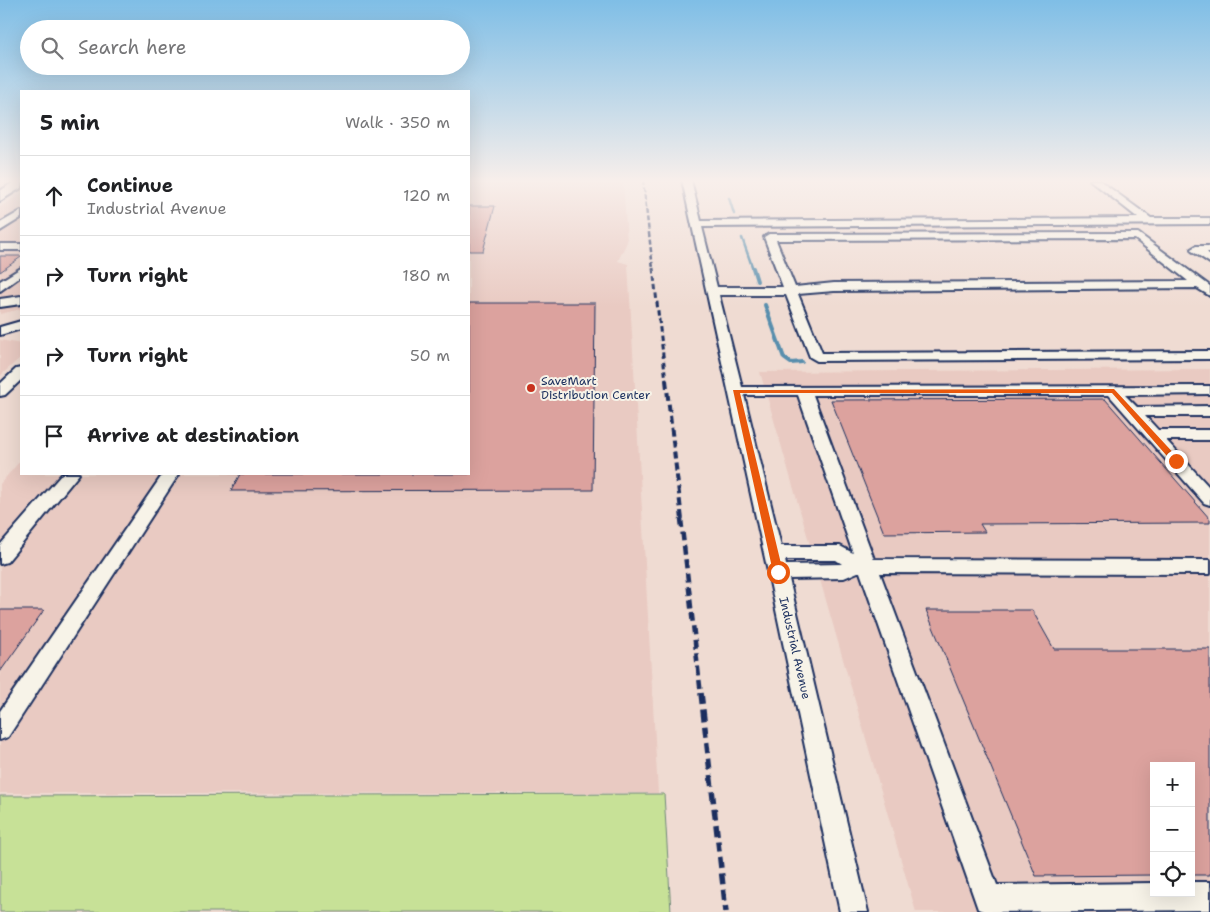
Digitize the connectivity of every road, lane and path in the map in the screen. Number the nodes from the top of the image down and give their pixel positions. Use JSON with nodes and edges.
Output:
{"nodes":[{"id":1,"x":1006,"y":222,"type":"edge"},
{"id":2,"x":848,"y":223,"type":"junction"},
{"id":3,"x":918,"y":223,"type":"edge"},
{"id":4,"x":696,"y":224,"type":"joint"},
{"id":5,"x":0,"y":236,"type":"edge"},
{"id":6,"x":14,"y":236,"type":"dead end"},
{"id":7,"x":1020,"y":236,"type":"junction"},
{"id":8,"x":857,"y":237,"type":"junction"},
{"id":9,"x":0,"y":247,"type":"edge"},
{"id":10,"x":20,"y":247,"type":"edge"},
{"id":11,"x":1210,"y":250,"type":"edge"},
{"id":12,"x":1210,"y":260,"type":"edge"},
{"id":13,"x":20,"y":272,"type":"edge"},
{"id":14,"x":0,"y":287,"type":"edge"},
{"id":15,"x":1205,"y":288,"type":"edge"},
{"id":16,"x":712,"y":291,"type":"junction"},
{"id":17,"x":791,"y":291,"type":"junction"},
{"id":18,"x":20,"y":300,"type":"edge"},
{"id":19,"x":0,"y":303,"type":"edge"},
{"id":20,"x":20,"y":316,"type":"edge"},
{"id":21,"x":0,"y":321,"type":"edge"},
{"id":22,"x":20,"y":326,"type":"edge"},
{"id":23,"x":0,"y":331,"type":"edge"},
{"id":24,"x":1210,"y":355,"type":"edge"},
{"id":25,"x":20,"y":373,"type":"edge"},
{"id":26,"x":1210,"y":390,"type":"edge"},
{"id":27,"x":736,"y":391,"type":"junction"},
{"id":28,"x":804,"y":391,"type":"junction"},
{"id":29,"x":1114,"y":391,"type":"junction"},
{"id":30,"x":0,"y":392,"type":"edge"},
{"id":31,"x":1133,"y":412,"type":"junction"},
{"id":32,"x":1210,"y":412,"type":"edge"},
{"id":33,"x":1153,"y":435,"type":"junction"},
{"id":34,"x":1210,"y":435,"type":"edge"},
{"id":35,"x":70,"y":475,"type":"edge"},
{"id":36,"x":170,"y":475,"type":"edge"},
{"id":37,"x":1210,"y":500,"type":"edge"},
{"id":38,"x":773,"y":552,"type":"junction"},
{"id":39,"x":0,"y":557,"type":"edge"},
{"id":40,"x":861,"y":565,"type":"junction"},
{"id":41,"x":1210,"y":567,"type":"edge"},
{"id":42,"x":778,"y":572,"type":"junction"},
{"id":43,"x":0,"y":730,"type":"edge"},
{"id":44,"x":1210,"y":896,"type":"edge"},
{"id":45,"x":990,"y":906,"type":"edge"},
{"id":46,"x":854,"y":912,"type":"edge"}],
"edges":[{"from":1,"to":7,"type":"lane"},
{"from":2,"to":3,"type":"street"},
{"from":2,"to":4,"type":"street"},
{"from":2,"to":8,"type":"street"},
{"from":4,"to":16,"type":"street","name":"Industrial Avenue"},
{"from":5,"to":6,"type":"street"},
{"from":7,"to":8,"type":"street"},
{"from":7,"to":15,"type":"street"},
{"from":8,"to":17,"type":"street"},
{"from":9,"to":10,"type":"street"},
{"from":11,"to":12,"type":"street"},
{"from":13,"to":14,"type":"street"},
{"from":15,"to":17,"type":"street"},
{"from":16,"to":17,"type":"street"},
{"from":16,"to":27,"type":"street","name":"Industrial Avenue"},
{"from":17,"to":24,"type":"street"},
{"from":18,"to":19,"type":"street"},
{"from":20,"to":21,"type":"street"},
{"from":22,"to":23,"type":"street"},
{"from":25,"to":30,"type":"street"},
{"from":26,"to":29,"type":"street"},
{"from":27,"to":28,"type":"street"},
{"from":27,"to":38,"type":"street","name":"Industrial Avenue"},
{"from":28,"to":29,"type":"street"},
{"from":28,"to":40,"type":"street"},
{"from":29,"to":31,"type":"street"},
{"from":31,"to":32,"type":"street"},
{"from":31,"to":33,"type":"street"},
{"from":33,"to":34,"type":"street"},
{"from":33,"to":37,"type":"street"},
{"from":35,"to":39,"type":"street"},
{"from":36,"to":43,"type":"street"},
{"from":38,"to":40,"type":"street"},
{"from":38,"to":42,"type":"street","name":"Industrial Avenue"},
{"from":40,"to":41,"type":"street"},
{"from":40,"to":42,"type":"street"},
{"from":40,"to":45,"type":"street"},
{"from":42,"to":46,"type":"street","name":"Industrial Avenue"},
{"from":44,"to":45,"type":"street"}]}
